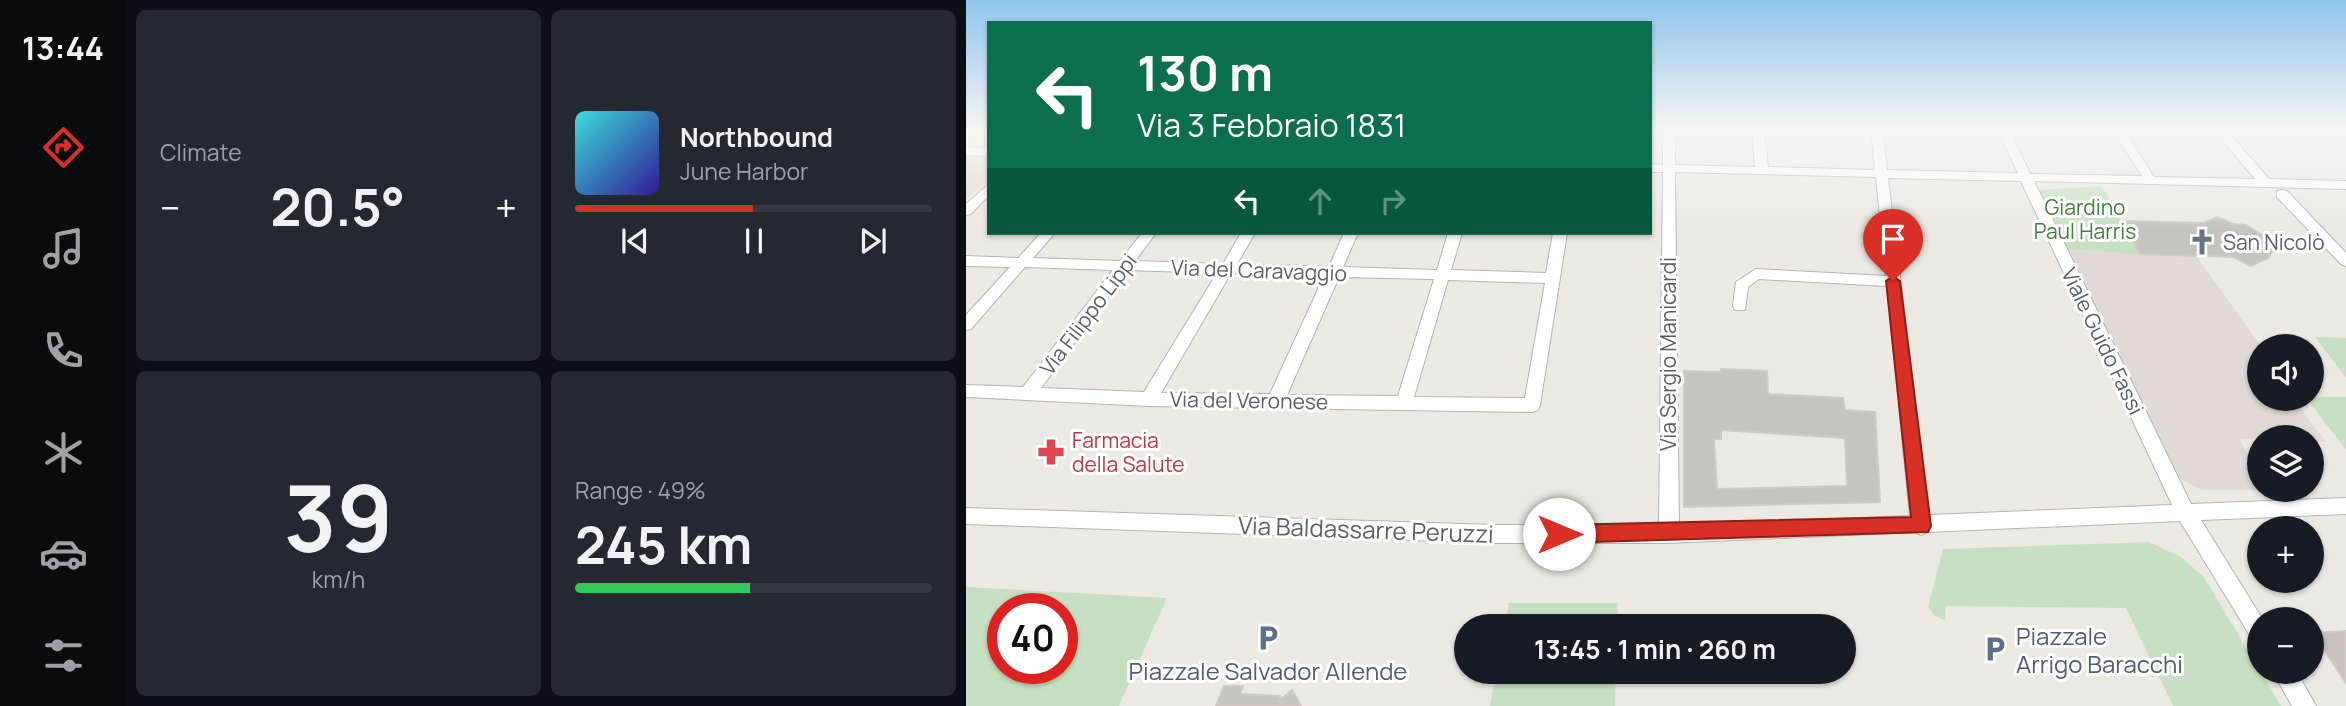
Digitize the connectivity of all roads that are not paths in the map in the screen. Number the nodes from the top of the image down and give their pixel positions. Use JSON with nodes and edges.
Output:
{"nodes":[{"id":1,"x":1668,"y":164,"type":"edge"},
{"id":2,"x":1761,"y":164,"type":"edge"},
{"id":3,"x":1879,"y":164,"type":"edge"},
{"id":4,"x":2018,"y":164,"type":"edge"},
{"id":5,"x":2140,"y":164,"type":"edge"},
{"id":6,"x":2252,"y":164,"type":"edge"},
{"id":7,"x":1652,"y":168,"type":"edge"},
{"id":8,"x":1668,"y":169,"type":"junction"},
{"id":9,"x":1762,"y":171,"type":"junction"},
{"id":10,"x":1880,"y":174,"type":"junction"},
{"id":11,"x":2025,"y":179,"type":"junction"},
{"id":12,"x":2151,"y":181,"type":"junction"},
{"id":13,"x":2346,"y":185,"type":"edge"},
{"id":14,"x":2274,"y":187,"type":"junction"},
{"id":15,"x":987,"y":190,"type":"edge"},
{"id":16,"x":966,"y":211,"type":"edge"},
{"id":17,"x":1046,"y":235,"type":"edge"},
{"id":18,"x":1148,"y":235,"type":"edge"},
{"id":19,"x":1247,"y":235,"type":"edge"},
{"id":20,"x":1350,"y":235,"type":"edge"},
{"id":21,"x":1454,"y":235,"type":"edge"},
{"id":22,"x":1560,"y":235,"type":"edge"},
{"id":23,"x":966,"y":261,"type":"edge"},
{"id":24,"x":2346,"y":261,"type":"edge"},
{"id":25,"x":1021,"y":263,"type":"junction"},
{"id":26,"x":1125,"y":266,"type":"junction"},
{"id":27,"x":1226,"y":269,"type":"junction"},
{"id":28,"x":1334,"y":272,"type":"junction"},
{"id":29,"x":1443,"y":275,"type":"junction"},
{"id":30,"x":1553,"y":278,"type":"junction"},
{"id":31,"x":1893,"y":281,"type":"junction"},
{"id":32,"x":1740,"y":306,"type":"dead end"},
{"id":33,"x":966,"y":325,"type":"edge"},
{"id":34,"x":966,"y":391,"type":"edge"},
{"id":35,"x":1027,"y":394,"type":"junction"},
{"id":36,"x":1149,"y":399,"type":"junction"},
{"id":37,"x":1276,"y":400,"type":"junction"},
{"id":38,"x":1404,"y":403,"type":"junction"},
{"id":39,"x":2346,"y":506,"type":"edge"},
{"id":40,"x":2185,"y":512,"type":"junction"},
{"id":41,"x":966,"y":516,"type":"edge"},
{"id":42,"x":1921,"y":526,"type":"junction"},
{"id":43,"x":1669,"y":534,"type":"junction"},
{"id":44,"x":2247,"y":613,"type":"edge"},
{"id":45,"x":2291,"y":684,"type":"edge"},
{"id":46,"x":2305,"y":706,"type":"edge"}],
"edges":[{"from":1,"to":8,"type":"street","name":"Via Sergio Manicardi"},
{"from":2,"to":9,"type":"street"},
{"from":3,"to":10,"type":"street"},
{"from":4,"to":11,"type":"street","name":"Viale Guido Fassi"},
{"from":5,"to":12,"type":"street"},
{"from":6,"to":14,"type":"street"},
{"from":7,"to":8,"type":"street"},
{"from":8,"to":9,"type":"street"},
{"from":8,"to":43,"type":"street","name":"Via Sergio Manicardi"},
{"from":9,"to":10,"type":"street"},
{"from":10,"to":11,"type":"street"},
{"from":10,"to":31,"type":"street"},
{"from":11,"to":12,"type":"street"},
{"from":11,"to":40,"type":"street","name":"Viale Guido Fassi"},
{"from":12,"to":14,"type":"street"},
{"from":13,"to":14,"type":"street"},
{"from":14,"to":24,"type":"street"},
{"from":15,"to":16,"type":"street"},
{"from":17,"to":25,"type":"street"},
{"from":18,"to":26,"type":"street","name":"Via Filippo Lippi"},
{"from":19,"to":27,"type":"street"},
{"from":20,"to":28,"type":"street"},
{"from":21,"to":29,"type":"street"},
{"from":22,"to":30,"type":"street"},
{"from":23,"to":25,"type":"street","name":"Via del Caravaggio"},
{"from":25,"to":26,"type":"street","name":"Via del Caravaggio"},
{"from":25,"to":33,"type":"street"},
{"from":26,"to":27,"type":"street","name":"Via del Caravaggio"},
{"from":26,"to":35,"type":"street","name":"Via Filippo Lippi"},
{"from":27,"to":28,"type":"street","name":"Via del Caravaggio"},
{"from":27,"to":36,"type":"street"},
{"from":28,"to":29,"type":"street","name":"Via del Caravaggio"},
{"from":28,"to":37,"type":"street"},
{"from":29,"to":30,"type":"street","name":"Via del Caravaggio"},
{"from":29,"to":38,"type":"street"},
{"from":30,"to":38,"type":"street","name":"Via del Veronese"},
{"from":31,"to":32,"type":"street"},
{"from":31,"to":42,"type":"street"},
{"from":34,"to":35,"type":"street","name":"Via del Veronese"},
{"from":35,"to":36,"type":"street","name":"Via del Veronese"},
{"from":36,"to":37,"type":"street","name":"Via del Veronese"},
{"from":37,"to":38,"type":"street","name":"Via del Veronese"},
{"from":39,"to":40,"type":"street","name":"Via Baldassarre Peruzzi"},
{"from":40,"to":42,"type":"street","name":"Via Baldassarre Peruzzi"},
{"from":40,"to":44,"type":"street","name":"Viale Guido Fassi"},
{"from":41,"to":43,"type":"street","name":"Via Baldassarre Peruzzi"},
{"from":42,"to":43,"type":"street","name":"Via Baldassarre Peruzzi"},
{"from":45,"to":46,"type":"street"}]}
